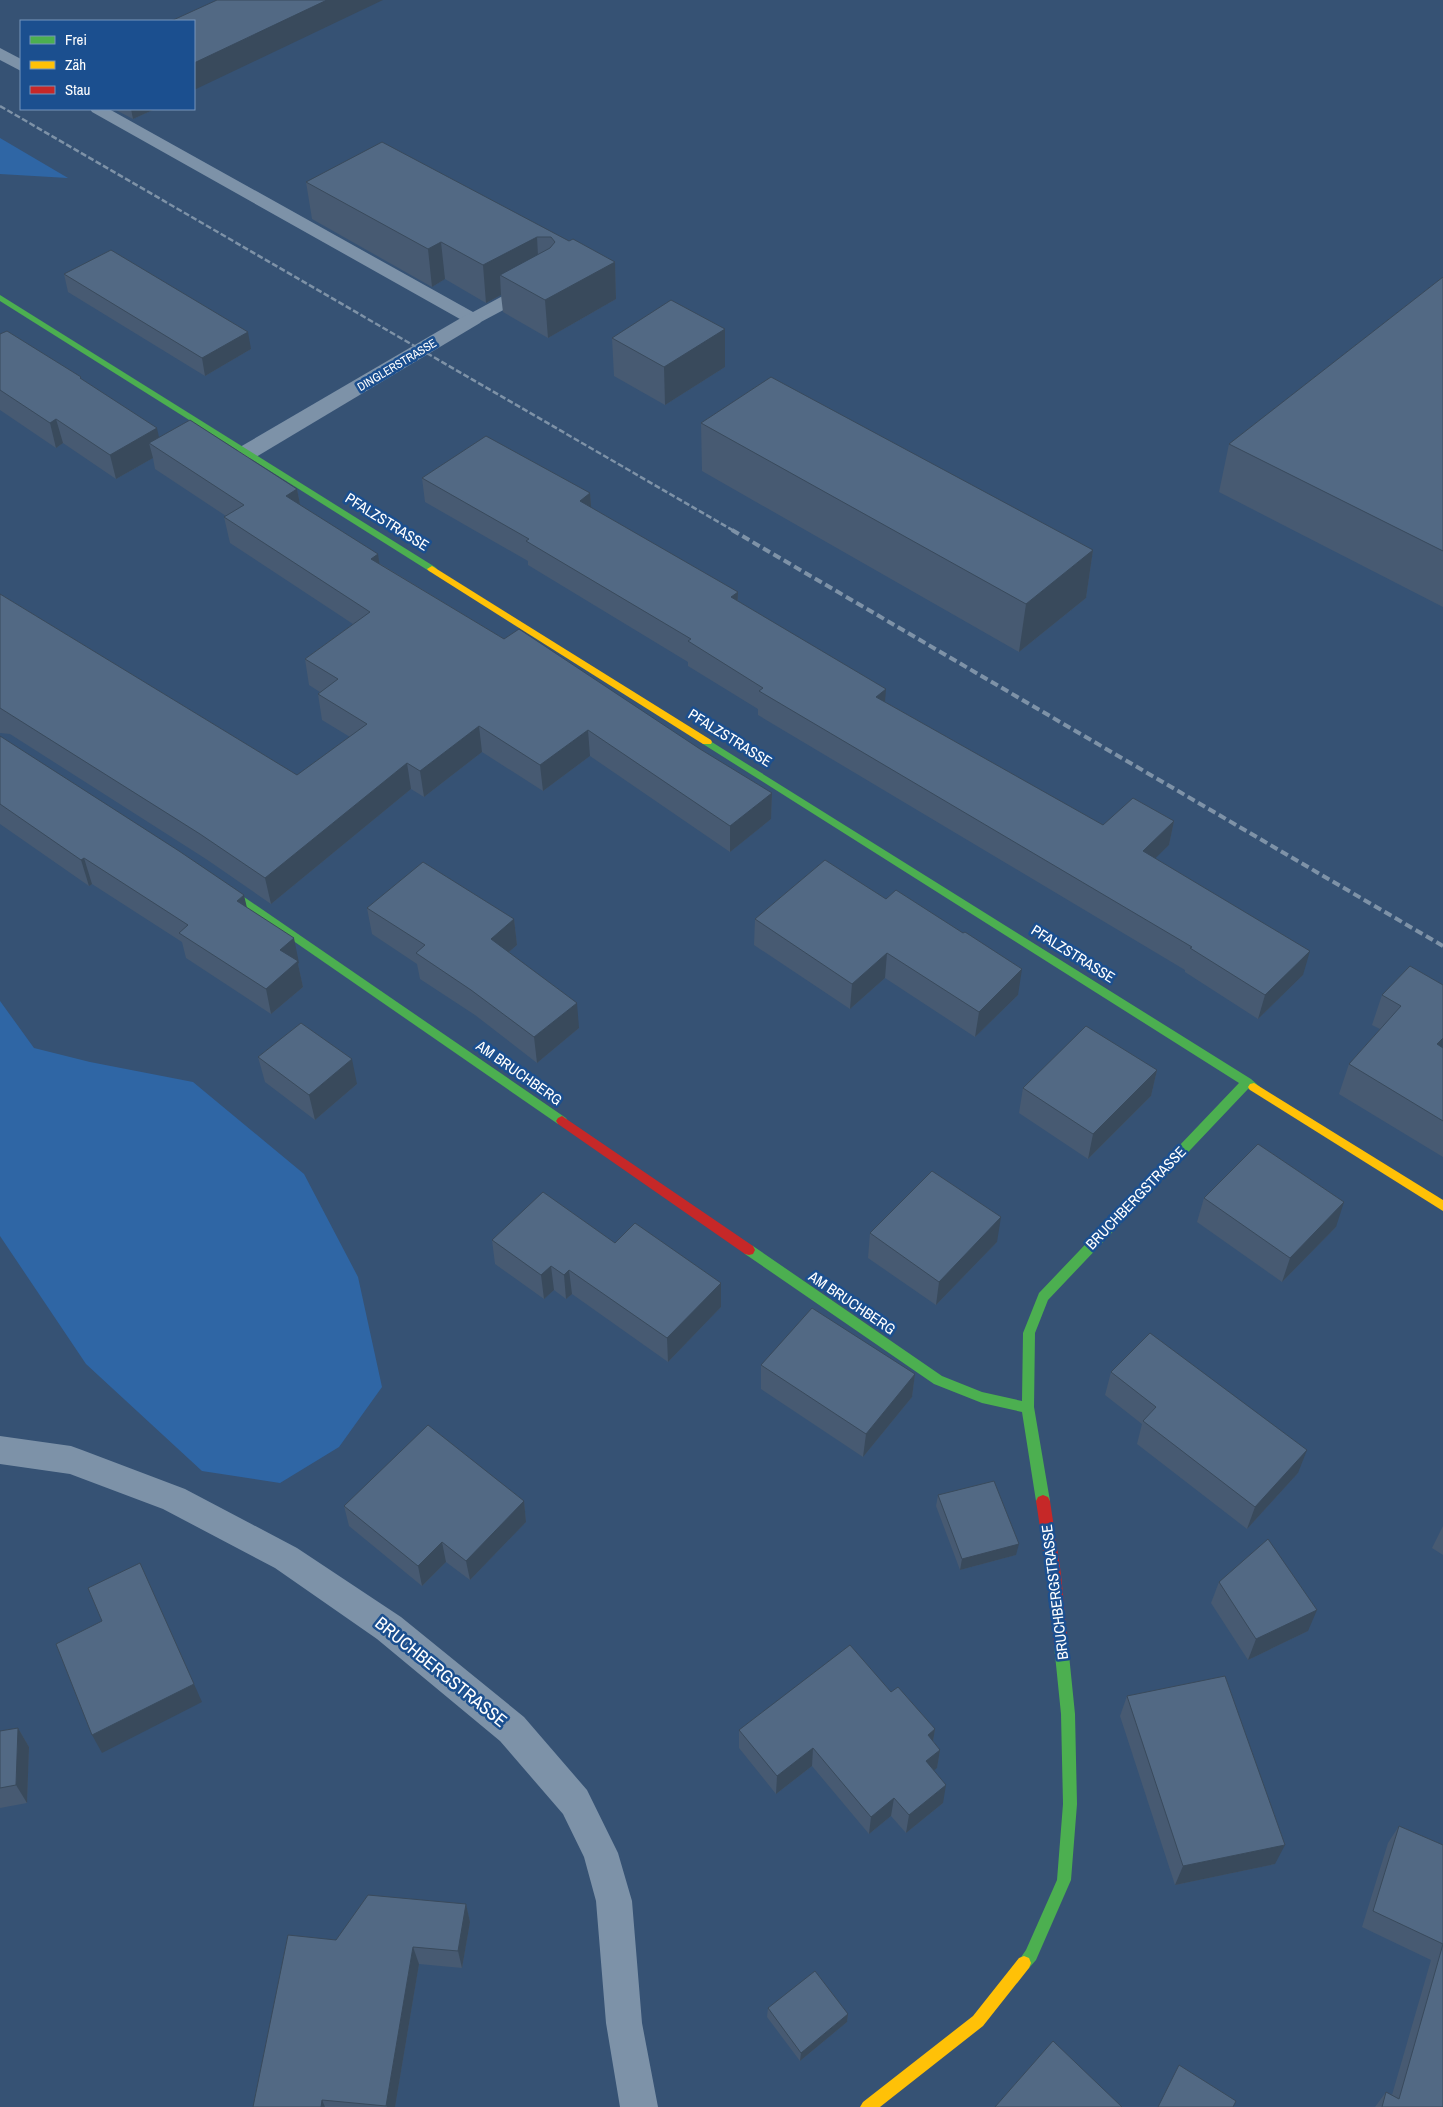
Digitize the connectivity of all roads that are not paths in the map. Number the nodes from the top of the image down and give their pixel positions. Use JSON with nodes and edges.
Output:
{"nodes":[{"id":1,"x":0,"y":53,"type":"edge"},
{"id":2,"x":20,"y":65,"type":"edge"},
{"id":3,"x":100,"y":110,"type":"edge"},
{"id":4,"x":546,"y":280,"type":"edge"},
{"id":5,"x":0,"y":297,"type":"edge"},
{"id":6,"x":473,"y":319,"type":"junction"},
{"id":7,"x":248,"y":452,"type":"junction"},
{"id":8,"x":204,"y":873,"type":"edge"},
{"id":9,"x":1247,"y":1082,"type":"junction"},
{"id":10,"x":1443,"y":1206,"type":"edge"},
{"id":11,"x":1028,"y":1407,"type":"junction"},
{"id":12,"x":0,"y":1450,"type":"edge"},
{"id":13,"x":639,"y":2107,"type":"edge"},
{"id":14,"x":868,"y":2107,"type":"edge"}],
"edges":[{"from":1,"to":2,"type":"lane"},
{"from":3,"to":6,"type":"lane"},
{"from":4,"to":6,"type":"lane","name":"DINGLERSTRASSE"},
{"from":5,"to":7,"type":"main road","name":"PFALZSTRASSE"},
{"from":6,"to":7,"type":"street","name":"DINGLERSTRASSE"},
{"from":7,"to":9,"type":"main road","name":"PFALZSTRASSE"},
{"from":8,"to":11,"type":"main road","name":"AM BRUCHBERG"},
{"from":9,"to":10,"type":"main road","name":"PFALZSTRASSE"},
{"from":9,"to":11,"type":"main road","name":"BRUCHBERGSTRASSE"},
{"from":11,"to":14,"type":"main road","name":"BRUCHBERGSTRASSE"},
{"from":12,"to":13,"type":"street","name":"BRUCHBERGSTRASSE"}]}
